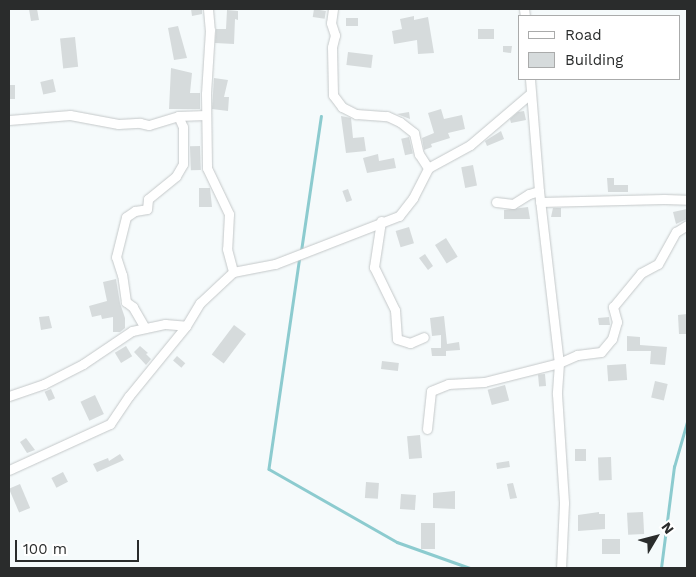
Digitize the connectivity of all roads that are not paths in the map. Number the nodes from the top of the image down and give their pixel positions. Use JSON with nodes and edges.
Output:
{"nodes":[{"id":1,"x":208,"y":9,"type":"edge"},
{"id":2,"x":333,"y":9,"type":"edge"},
{"id":3,"x":530,"y":80,"type":"edge"},
{"id":4,"x":530,"y":94,"type":"junction"},
{"id":5,"x":206,"y":115,"type":"junction"},
{"id":6,"x":178,"y":116,"type":"junction"},
{"id":7,"x":9,"y":120,"type":"edge"},
{"id":8,"x":428,"y":168,"type":"junction"},
{"id":9,"x":539,"y":191,"type":"junction"},
{"id":10,"x":687,"y":200,"type":"edge"},
{"id":11,"x":496,"y":202,"type":"dead end"},
{"id":12,"x":540,"y":202,"type":"junction"},
{"id":13,"x":381,"y":221,"type":"junction"},
{"id":14,"x":687,"y":225,"type":"edge"},
{"id":15,"x":233,"y":272,"type":"junction"},
{"id":16,"x":186,"y":326,"type":"junction"},
{"id":17,"x":145,"y":328,"type":"junction"},
{"id":18,"x":424,"y":337,"type":"dead end"},
{"id":19,"x":559,"y":363,"type":"junction"},
{"id":20,"x":9,"y":396,"type":"edge"},
{"id":21,"x":427,"y":429,"type":"dead end"},
{"id":22,"x":9,"y":470,"type":"edge"},
{"id":23,"x":561,"y":568,"type":"edge"}],
"edges":[{"from":1,"to":5,"type":"street"},
{"from":2,"to":8,"type":"street"},
{"from":3,"to":4,"type":"street"},
{"from":4,"to":8,"type":"street"},
{"from":4,"to":9,"type":"street"},
{"from":5,"to":6,"type":"street"},
{"from":5,"to":15,"type":"street"},
{"from":6,"to":7,"type":"street"},
{"from":6,"to":17,"type":"street"},
{"from":8,"to":13,"type":"street"},
{"from":9,"to":11,"type":"street"},
{"from":9,"to":12,"type":"street"},
{"from":10,"to":12,"type":"street"},
{"from":12,"to":19,"type":"street"},
{"from":13,"to":15,"type":"street"},
{"from":13,"to":18,"type":"street"},
{"from":14,"to":19,"type":"street"},
{"from":15,"to":16,"type":"street"},
{"from":16,"to":17,"type":"street"},
{"from":16,"to":22,"type":"street"},
{"from":17,"to":20,"type":"street"},
{"from":19,"to":21,"type":"street"},
{"from":19,"to":23,"type":"street"}]}
